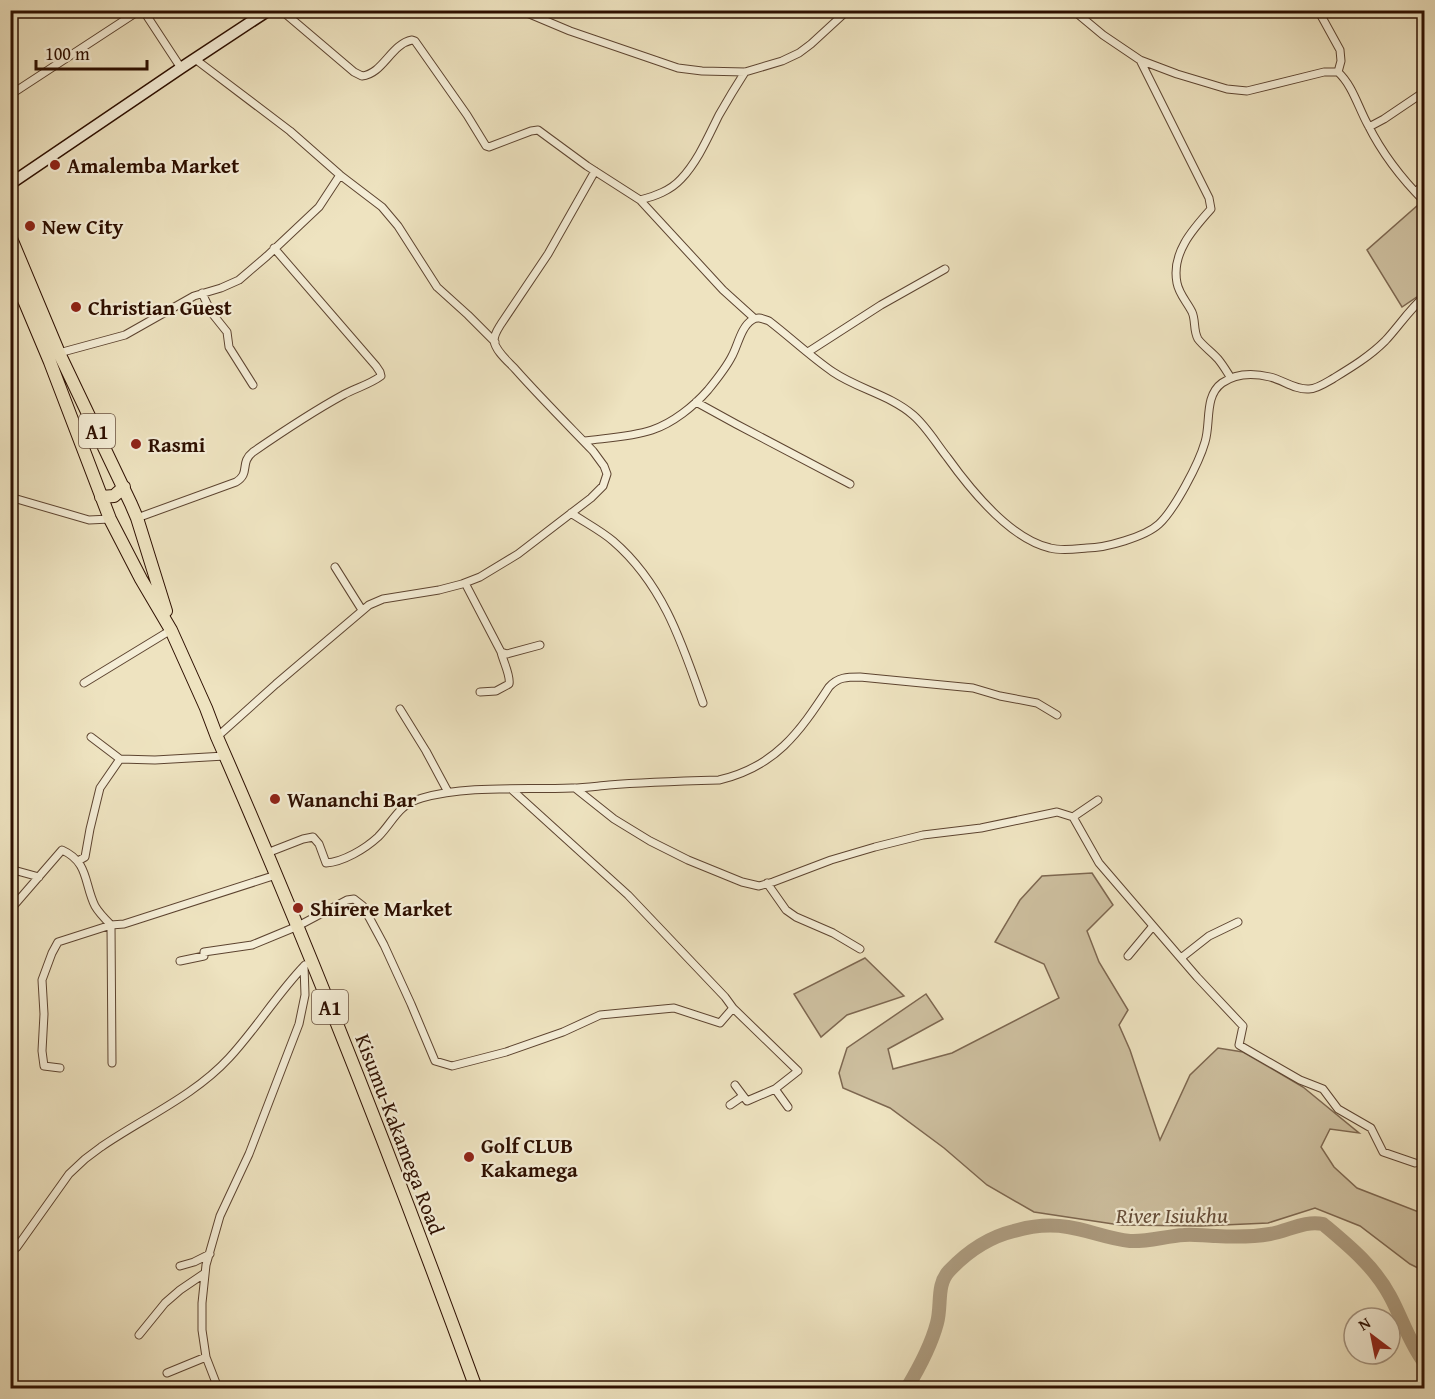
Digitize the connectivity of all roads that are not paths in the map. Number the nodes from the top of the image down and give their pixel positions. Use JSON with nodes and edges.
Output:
{"nodes":[{"id":1,"x":141,"y":10,"type":"edge"},
{"id":2,"x":269,"y":10,"type":"edge"},
{"id":3,"x":281,"y":10,"type":"edge"},
{"id":4,"x":520,"y":10,"type":"edge"},
{"id":5,"x":848,"y":10,"type":"edge"},
{"id":6,"x":1073,"y":10,"type":"edge"},
{"id":7,"x":1318,"y":10,"type":"edge"},
{"id":8,"x":195,"y":59,"type":"junction"},
{"id":9,"x":1140,"y":60,"type":"junction"},
{"id":10,"x":181,"y":68,"type":"junction"},
{"id":11,"x":745,"y":72,"type":"junction"},
{"id":12,"x":1338,"y":72,"type":"junction"},
{"id":13,"x":1425,"y":92,"type":"edge"},
{"id":14,"x":10,"y":95,"type":"edge"},
{"id":15,"x":1369,"y":127,"type":"junction"},
{"id":16,"x":595,"y":171,"type":"junction"},
{"id":17,"x":340,"y":175,"type":"junction"},
{"id":18,"x":10,"y":184,"type":"edge"},
{"id":19,"x":1425,"y":184,"type":"edge"},
{"id":20,"x":1416,"y":192,"type":"junction"},
{"id":21,"x":640,"y":200,"type":"junction"},
{"id":22,"x":1425,"y":201,"type":"edge"},
{"id":23,"x":10,"y":236,"type":"edge"},
{"id":24,"x":274,"y":248,"type":"junction"},
{"id":25,"x":10,"y":267,"type":"edge"},
{"id":26,"x":945,"y":269,"type":"dead end"},
{"id":27,"x":202,"y":293,"type":"junction"},
{"id":28,"x":1425,"y":297,"type":"edge"},
{"id":29,"x":754,"y":318,"type":"junction"},
{"id":30,"x":495,"y":342,"type":"junction"},
{"id":31,"x":808,"y":352,"type":"junction"},
{"id":32,"x":59,"y":353,"type":"junction"},
{"id":33,"x":1232,"y":378,"type":"junction"},
{"id":34,"x":253,"y":385,"type":"dead end"},
{"id":35,"x":696,"y":402,"type":"junction"},
{"id":36,"x":584,"y":441,"type":"junction"},
{"id":37,"x":850,"y":484,"type":"dead end"},
{"id":38,"x":124,"y":488,"type":"junction"},
{"id":39,"x":10,"y":497,"type":"edge"},
{"id":40,"x":101,"y":497,"type":"junction"},
{"id":41,"x":571,"y":513,"type":"junction"},
{"id":42,"x":137,"y":518,"type":"junction"},
{"id":43,"x":110,"y":519,"type":"junction"},
{"id":44,"x":335,"y":567,"type":"dead end"},
{"id":45,"x":465,"y":583,"type":"junction"},
{"id":46,"x":362,"y":610,"type":"junction"},
{"id":47,"x":171,"y":630,"type":"junction"},
{"id":48,"x":540,"y":645,"type":"dead end"},
{"id":49,"x":501,"y":652,"type":"junction"},
{"id":50,"x":84,"y":683,"type":"dead end"},
{"id":51,"x":480,"y":692,"type":"dead end"},
{"id":52,"x":703,"y":703,"type":"dead end"},
{"id":53,"x":400,"y":709,"type":"dead end"},
{"id":54,"x":1057,"y":715,"type":"dead end"},
{"id":55,"x":91,"y":737,"type":"dead end"},
{"id":56,"x":217,"y":737,"type":"junction"},
{"id":57,"x":225,"y":756,"type":"junction"},
{"id":58,"x":120,"y":759,"type":"junction"},
{"id":59,"x":575,"y":788,"type":"junction"},
{"id":60,"x":512,"y":789,"type":"junction"},
{"id":61,"x":448,"y":792,"type":"junction"},
{"id":62,"x":1098,"y":800,"type":"dead end"},
{"id":63,"x":1072,"y":817,"type":"junction"},
{"id":64,"x":267,"y":852,"type":"junction"},
{"id":65,"x":78,"y":861,"type":"junction"},
{"id":66,"x":10,"y":869,"type":"edge"},
{"id":67,"x":276,"y":875,"type":"junction"},
{"id":68,"x":39,"y":877,"type":"junction"},
{"id":69,"x":767,"y":884,"type":"junction"},
{"id":70,"x":10,"y":910,"type":"edge"},
{"id":71,"x":1238,"y":922,"type":"dead end"},
{"id":72,"x":111,"y":925,"type":"junction"},
{"id":73,"x":298,"y":926,"type":"junction"},
{"id":74,"x":1154,"y":926,"type":"junction"},
{"id":75,"x":860,"y":949,"type":"dead end"},
{"id":76,"x":1128,"y":956,"type":"dead end"},
{"id":77,"x":1181,"y":958,"type":"junction"},
{"id":78,"x":180,"y":961,"type":"dead end"},
{"id":79,"x":308,"y":963,"type":"junction"},
{"id":80,"x":733,"y":1008,"type":"junction"},
{"id":81,"x":112,"y":1063,"type":"dead end"},
{"id":82,"x":60,"y":1068,"type":"dead end"},
{"id":83,"x":735,"y":1085,"type":"dead end"},
{"id":84,"x":776,"y":1089,"type":"junction"},
{"id":85,"x":743,"y":1095,"type":"junction"},
{"id":86,"x":730,"y":1105,"type":"dead end"},
{"id":87,"x":788,"y":1107,"type":"dead end"},
{"id":88,"x":1415,"y":1163,"type":"dead end"},
{"id":89,"x":10,"y":1253,"type":"edge"},
{"id":90,"x":210,"y":1254,"type":"junction"},
{"id":91,"x":180,"y":1266,"type":"dead end"},
{"id":92,"x":205,"y":1273,"type":"junction"},
{"id":93,"x":139,"y":1335,"type":"dead end"},
{"id":94,"x":206,"y":1357,"type":"junction"},
{"id":95,"x":167,"y":1373,"type":"dead end"},
{"id":96,"x":218,"y":1389,"type":"edge"},
{"id":97,"x":476,"y":1389,"type":"edge"}],
"edges":[{"from":1,"to":10,"type":"street"},
{"from":1,"to":14,"type":"street"},
{"from":2,"to":8,"type":"main road"},
{"from":3,"to":16,"type":"street"},
{"from":4,"to":11,"type":"street"},
{"from":5,"to":11,"type":"street"},
{"from":6,"to":9,"type":"street"},
{"from":7,"to":12,"type":"street"},
{"from":8,"to":10,"type":"main road"},
{"from":8,"to":17,"type":"street"},
{"from":9,"to":12,"type":"street"},
{"from":9,"to":33,"type":"street"},
{"from":10,"to":18,"type":"main road"},
{"from":11,"to":21,"type":"street"},
{"from":12,"to":15,"type":"street"},
{"from":13,"to":15,"type":"street"},
{"from":15,"to":20,"type":"street"},
{"from":16,"to":21,"type":"street"},
{"from":16,"to":30,"type":"street"},
{"from":17,"to":24,"type":"street"},
{"from":17,"to":30,"type":"street"},
{"from":19,"to":20,"type":"street"},
{"from":20,"to":22,"type":"street"},
{"from":21,"to":29,"type":"street"},
{"from":23,"to":32,"type":"highway","name":"Kisumu-Kakamega Road","number":"A1"},
{"from":24,"to":27,"type":"street"},
{"from":24,"to":42,"type":"street"},
{"from":25,"to":40,"type":"highway","name":"Kisumu-Kakamega Road","number":"A1"},
{"from":26,"to":31,"type":"street"},
{"from":27,"to":32,"type":"street"},
{"from":27,"to":34,"type":"street"},
{"from":28,"to":33,"type":"street"},
{"from":29,"to":31,"type":"street"},
{"from":29,"to":35,"type":"street"},
{"from":30,"to":36,"type":"street"},
{"from":31,"to":33,"type":"street"},
{"from":32,"to":38,"type":"highway","name":"Kisumu-Kakamega Road","number":"A1"},
{"from":35,"to":36,"type":"street"},
{"from":35,"to":37,"type":"street"},
{"from":36,"to":41,"type":"street"},
{"from":38,"to":40,"type":"highway"},
{"from":38,"to":42,"type":"highway","name":"Kisumu-Kakamega Road","number":"A1"},
{"from":39,"to":43,"type":"street"},
{"from":40,"to":43,"type":"highway","name":"Kisumu-Kakamega Road","number":"A1"},
{"from":41,"to":45,"type":"street"},
{"from":41,"to":52,"type":"street"},
{"from":42,"to":47,"type":"highway","name":"Kisumu-Kakamega Road","number":"A1"},
{"from":43,"to":47,"type":"highway","name":"Kisumu-Kakamega Road","number":"A1"},
{"from":44,"to":46,"type":"street"},
{"from":45,"to":46,"type":"street"},
{"from":45,"to":49,"type":"street"},
{"from":46,"to":56,"type":"street"},
{"from":47,"to":50,"type":"street"},
{"from":47,"to":56,"type":"highway","name":"Kisumu-Kakamega Road","number":"A1"},
{"from":48,"to":49,"type":"street"},
{"from":49,"to":51,"type":"street"},
{"from":53,"to":61,"type":"street"},
{"from":54,"to":59,"type":"street"},
{"from":55,"to":58,"type":"street"},
{"from":56,"to":57,"type":"highway","name":"Kisumu-Kakamega Road","number":"A1"},
{"from":57,"to":58,"type":"street"},
{"from":57,"to":64,"type":"highway","name":"Kisumu-Kakamega Road","number":"A1"},
{"from":58,"to":65,"type":"street"},
{"from":59,"to":60,"type":"street"},
{"from":59,"to":69,"type":"street"},
{"from":60,"to":61,"type":"street"},
{"from":60,"to":80,"type":"street"},
{"from":61,"to":64,"type":"street"},
{"from":62,"to":63,"type":"street"},
{"from":63,"to":69,"type":"street"},
{"from":63,"to":74,"type":"street"},
{"from":64,"to":67,"type":"highway","name":"Kisumu-Kakamega Road","number":"A1"},
{"from":65,"to":68,"type":"street"},
{"from":65,"to":72,"type":"street"},
{"from":66,"to":68,"type":"street"},
{"from":67,"to":72,"type":"street"},
{"from":67,"to":73,"type":"highway","name":"Kisumu-Kakamega Road","number":"A1"},
{"from":68,"to":70,"type":"street"},
{"from":69,"to":75,"type":"street"},
{"from":71,"to":77,"type":"street"},
{"from":72,"to":81,"type":"street"},
{"from":72,"to":82,"type":"street"},
{"from":73,"to":78,"type":"street"},
{"from":73,"to":79,"type":"highway","name":"Kisumu-Kakamega Road","number":"A1"},
{"from":73,"to":80,"type":"street"},
{"from":74,"to":76,"type":"street"},
{"from":74,"to":77,"type":"street"},
{"from":77,"to":88,"type":"street"},
{"from":79,"to":89,"type":"street"},
{"from":79,"to":90,"type":"street"},
{"from":79,"to":97,"type":"highway","name":"Kisumu-Kakamega Road","number":"A1"},
{"from":80,"to":84,"type":"street"},
{"from":83,"to":85,"type":"street"},
{"from":84,"to":85,"type":"street"},
{"from":84,"to":87,"type":"street"},
{"from":85,"to":86,"type":"street"},
{"from":90,"to":91,"type":"street"},
{"from":90,"to":92,"type":"street"},
{"from":92,"to":93,"type":"street"},
{"from":92,"to":94,"type":"street"},
{"from":94,"to":95,"type":"street"},
{"from":94,"to":96,"type":"street"}]}
